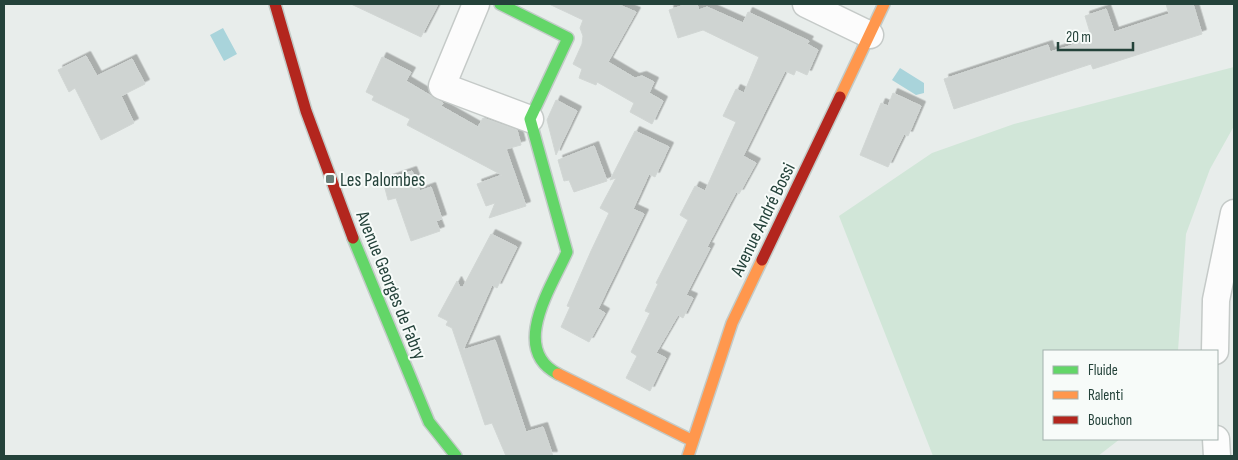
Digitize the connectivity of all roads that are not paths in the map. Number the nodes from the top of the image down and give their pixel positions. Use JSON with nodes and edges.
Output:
{"nodes":[{"id":1,"x":275,"y":4,"type":"edge"},
{"id":2,"x":476,"y":4,"type":"edge"},
{"id":3,"x":500,"y":4,"type":"edge"},
{"id":4,"x":806,"y":4,"type":"edge"},
{"id":5,"x":884,"y":4,"type":"edge"},
{"id":6,"x":870,"y":35,"type":"junction"},
{"id":7,"x":530,"y":118,"type":"junction"},
{"id":8,"x":1234,"y":214,"type":"edge"},
{"id":9,"x":1215,"y":350,"type":"edge"},
{"id":10,"x":1216,"y":440,"type":"edge"},
{"id":11,"x":693,"y":441,"type":"junction"},
{"id":12,"x":456,"y":456,"type":"edge"},
{"id":13,"x":688,"y":456,"type":"edge"},
{"id":14,"x":1217,"y":456,"type":"edge"}],
"edges":[{"from":1,"to":12,"type":"street","name":"Avenue Georges de Fabry"},
{"from":2,"to":7,"type":"street"},
{"from":3,"to":7,"type":"street"},
{"from":4,"to":6,"type":"street"},
{"from":5,"to":6,"type":"street","name":"Avenue André Bossi"},
{"from":6,"to":11,"type":"street","name":"Avenue André Bossi"},
{"from":7,"to":11,"type":"street"},
{"from":8,"to":9,"type":"street"},
{"from":10,"to":14,"type":"street"},
{"from":11,"to":13,"type":"street","name":"Avenue André Bossi"}]}
